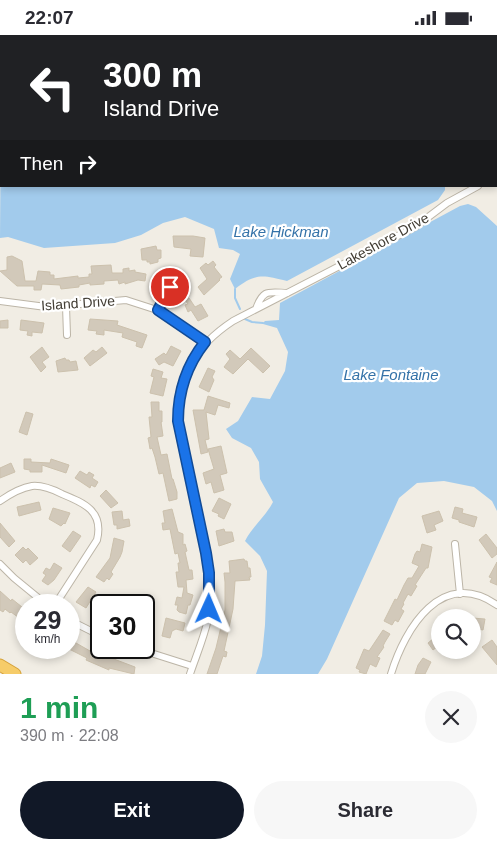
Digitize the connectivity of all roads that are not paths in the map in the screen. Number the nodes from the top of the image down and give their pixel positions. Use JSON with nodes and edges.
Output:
{"nodes":[{"id":1,"x":476,"y":187,"type":"edge"},
{"id":2,"x":170,"y":287,"type":"dead end"},
{"id":3,"x":287,"y":293,"type":"junction"},
{"id":4,"x":0,"y":301,"type":"edge"},
{"id":5,"x":66,"y":306,"type":"junction"},
{"id":6,"x":256,"y":309,"type":"junction"},
{"id":7,"x":158,"y":310,"type":"junction"},
{"id":8,"x":67,"y":335,"type":"dead end"},
{"id":9,"x":205,"y":342,"type":"junction"},
{"id":10,"x":0,"y":501,"type":"edge"},
{"id":11,"x":455,"y":544,"type":"dead end"},
{"id":12,"x":0,"y":563,"type":"edge"},
{"id":13,"x":34,"y":594,"type":"edge"},
{"id":14,"x":62,"y":594,"type":"edge"},
{"id":15,"x":460,"y":594,"type":"junction"},
{"id":16,"x":497,"y":605,"type":"edge"},
{"id":17,"x":155,"y":654,"type":"edge"},
{"id":18,"x":0,"y":665,"type":"edge"},
{"id":19,"x":192,"y":666,"type":"junction"},
{"id":20,"x":15,"y":674,"type":"edge"},
{"id":21,"x":190,"y":674,"type":"edge"},
{"id":22,"x":392,"y":674,"type":"edge"}],
"edges":[{"from":1,"to":3,"type":"street","name":"Lakeshore Drive"},
{"from":2,"to":7,"type":"street"},
{"from":3,"to":6,"type":"street","name":"Lakeshore Drive"},
{"from":3,"to":6,"type":"street","name":"Lakeshore Drive"},
{"from":4,"to":5,"type":"street","name":"Island Drive"},
{"from":5,"to":7,"type":"street","name":"Island Drive"},
{"from":5,"to":8,"type":"street"},
{"from":6,"to":9,"type":"street","name":"Lakeshore Drive"},
{"from":7,"to":9,"type":"street","name":"Island Drive"},
{"from":9,"to":19,"type":"street","name":"Lakeshore Drive"},
{"from":10,"to":14,"type":"street"},
{"from":11,"to":15,"type":"street"},
{"from":12,"to":13,"type":"street"},
{"from":15,"to":16,"type":"street"},
{"from":15,"to":22,"type":"street"},
{"from":17,"to":19,"type":"street"},
{"from":18,"to":20,"type":"highway"},
{"from":19,"to":21,"type":"street","name":"Lakeshore Drive"}]}
